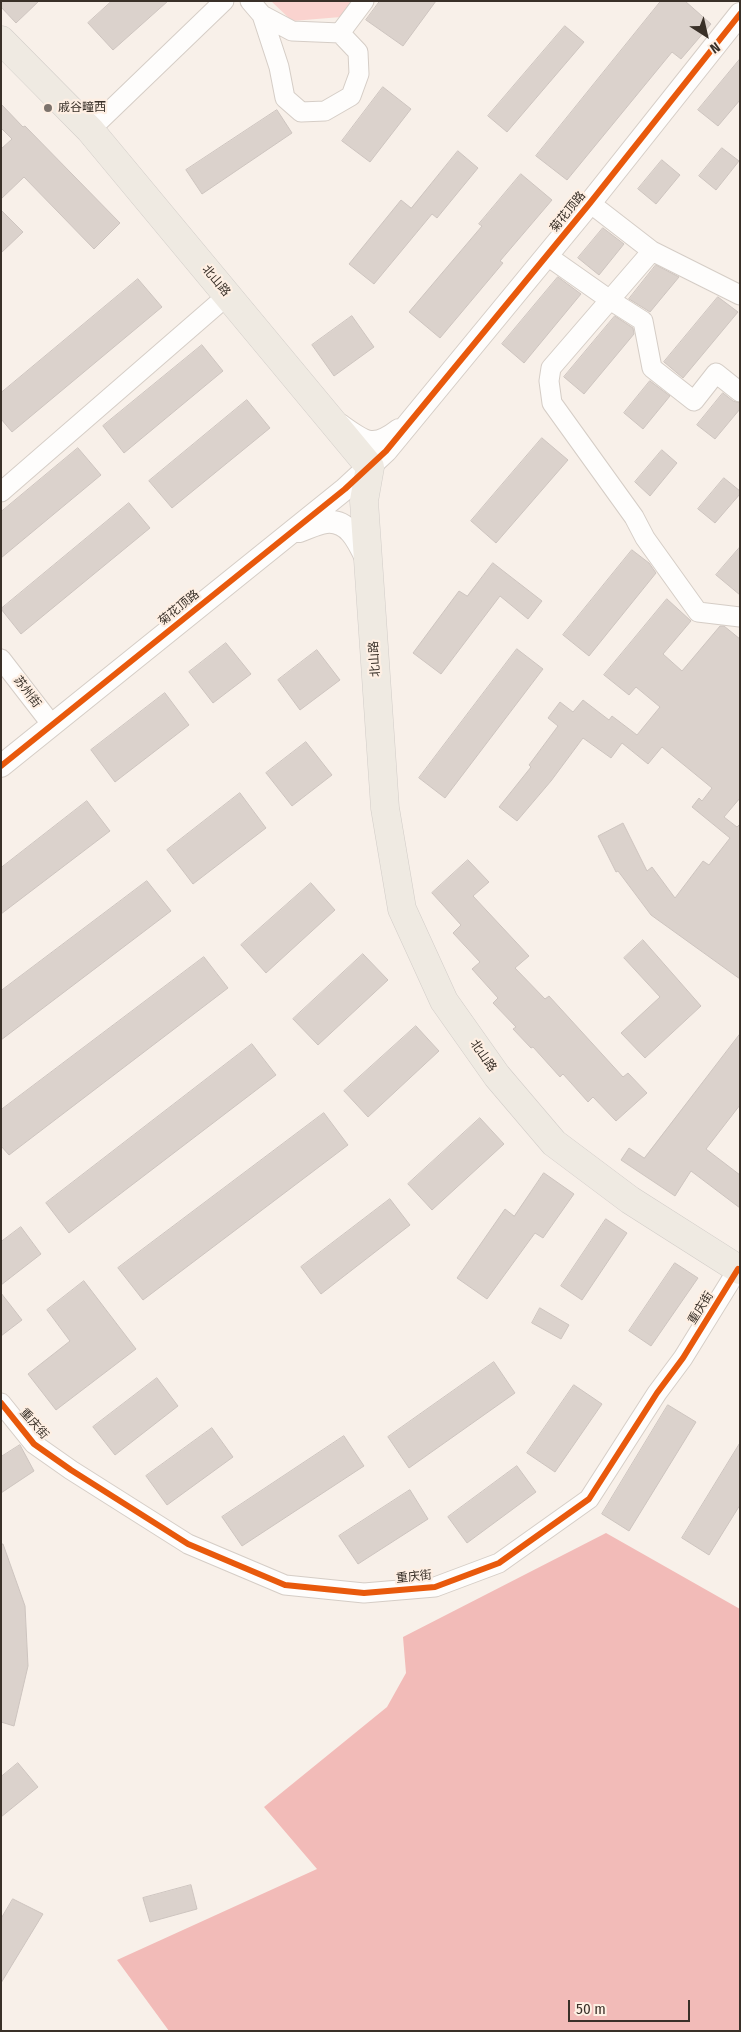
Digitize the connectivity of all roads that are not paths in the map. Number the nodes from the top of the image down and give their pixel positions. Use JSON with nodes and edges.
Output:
{"nodes":[{"id":1,"x":224,"y":1,"type":"edge"},
{"id":2,"x":364,"y":1,"type":"edge"},
{"id":3,"x":256,"y":8,"type":"edge"},
{"id":4,"x":740,"y":14,"type":"edge"},
{"id":5,"x":340,"y":33,"type":"junction"},
{"id":6,"x":1,"y":40,"type":"edge"},
{"id":7,"x":90,"y":130,"type":"junction"},
{"id":8,"x":590,"y":203,"type":"junction"},
{"id":9,"x":652,"y":251,"type":"junction"},
{"id":10,"x":546,"y":255,"type":"junction"},
{"id":11,"x":740,"y":295,"type":"edge"},
{"id":12,"x":228,"y":296,"type":"junction"},
{"id":13,"x":610,"y":300,"type":"junction"},
{"id":14,"x":740,"y":392,"type":"edge"},
{"id":15,"x":327,"y":415,"type":"junction"},
{"id":16,"x":410,"y":421,"type":"junction"},
{"id":17,"x":370,"y":467,"type":"junction"},
{"id":18,"x":1,"y":492,"type":"edge"},
{"id":19,"x":287,"y":536,"type":"junction"},
{"id":20,"x":368,"y":562,"type":"junction"},
{"id":21,"x":740,"y":617,"type":"edge"},
{"id":22,"x":1,"y":659,"type":"edge"},
{"id":23,"x":52,"y":725,"type":"junction"},
{"id":24,"x":1,"y":766,"type":"edge"},
{"id":25,"x":739,"y":1270,"type":"edge"},
{"id":26,"x":1,"y":1404,"type":"edge"}],
"edges":[{"from":1,"to":7,"type":"street"},
{"from":2,"to":5,"type":"street"},
{"from":3,"to":5,"type":"street"},
{"from":3,"to":5,"type":"street"},
{"from":4,"to":8,"type":"street","name":"菊花顶路"},
{"from":6,"to":7,"type":"main road","name":"北山路"},
{"from":7,"to":12,"type":"main road","name":"北山路"},
{"from":8,"to":9,"type":"street"},
{"from":8,"to":10,"type":"street","name":"菊花顶路"},
{"from":9,"to":11,"type":"street"},
{"from":9,"to":13,"type":"street"},
{"from":10,"to":13,"type":"street"},
{"from":10,"to":16,"type":"street","name":"菊花顶路"},
{"from":12,"to":15,"type":"main road","name":"北山路"},
{"from":12,"to":18,"type":"street"},
{"from":13,"to":14,"type":"street"},
{"from":13,"to":21,"type":"street"},
{"from":15,"to":16,"type":"street"},
{"from":15,"to":17,"type":"main road","name":"北山路"},
{"from":16,"to":17,"type":"street","name":"菊花顶路"},
{"from":17,"to":19,"type":"street","name":"菊花顶路"},
{"from":17,"to":20,"type":"main road","name":"北山路"},
{"from":19,"to":20,"type":"street"},
{"from":19,"to":23,"type":"street","name":"菊花顶路"},
{"from":20,"to":25,"type":"main road","name":"北山路"},
{"from":22,"to":23,"type":"street","name":"苏州街"},
{"from":23,"to":24,"type":"street","name":"菊花顶路"},
{"from":25,"to":26,"type":"street","name":"重庆街"}]}
